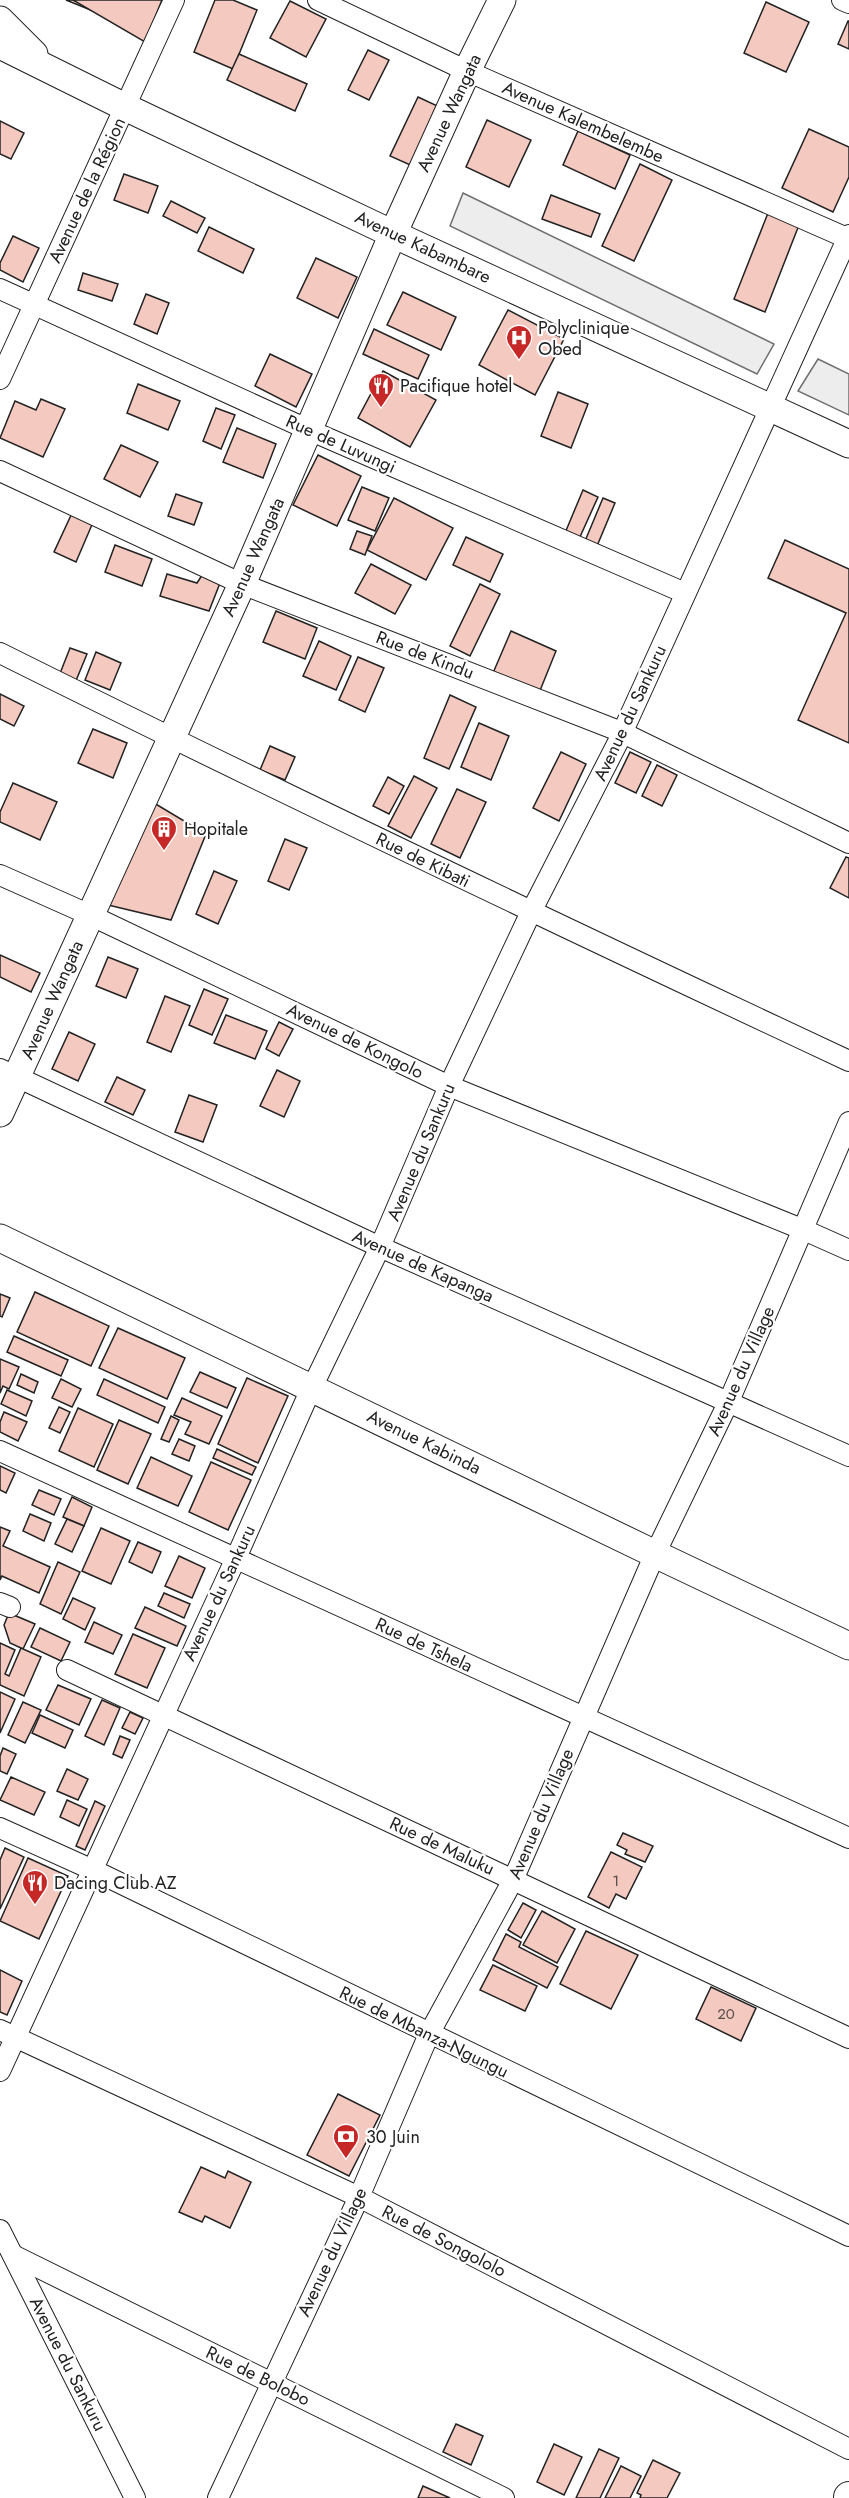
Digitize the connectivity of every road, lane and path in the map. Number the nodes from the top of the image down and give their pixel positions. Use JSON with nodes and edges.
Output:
{"nodes":[{"id":1,"x":174,"y":0,"type":"edge"},
{"id":2,"x":318,"y":0,"type":"edge"},
{"id":3,"x":502,"y":0,"type":"edge"},
{"id":4,"x":842,"y":0,"type":"edge"},
{"id":5,"x":849,"y":3,"type":"edge"},
{"id":6,"x":1,"y":29,"type":"edge"},
{"id":7,"x":467,"y":71,"type":"junction"},
{"id":8,"x":125,"y":107,"type":"junction"},
{"id":9,"x":393,"y":234,"type":"junction"},
{"id":10,"x":848,"y":238,"type":"edge"},
{"id":11,"x":0,"y":289,"type":"edge"},
{"id":12,"x":33,"y":304,"type":"junction"},
{"id":13,"x":0,"y":379,"type":"edge"},
{"id":14,"x":771,"y":408,"type":"junction"},
{"id":15,"x":309,"y":430,"type":"junction"},
{"id":16,"x":849,"y":444,"type":"edge"},
{"id":17,"x":0,"y":471,"type":"edge"},
{"id":18,"x":242,"y":584,"type":"junction"},
{"id":19,"x":685,"y":593,"type":"junction"},
{"id":20,"x":0,"y":653,"type":"edge"},
{"id":21,"x":622,"y":733,"type":"junction"},
{"id":22,"x":170,"y":738,"type":"junction"},
{"id":23,"x":849,"y":843,"type":"edge"},
{"id":24,"x":0,"y":875,"type":"edge"},
{"id":25,"x":531,"y":912,"type":"junction"},
{"id":26,"x":90,"y":915,"type":"junction"},
{"id":27,"x":849,"y":1061,"type":"edge"},
{"id":28,"x":9,"y":1073,"type":"edge"},
{"id":29,"x":449,"y":1086,"type":"junction"},
{"id":30,"x":0,"y":1113,"type":"edge"},
{"id":31,"x":849,"y":1122,"type":"edge"},
{"id":32,"x":804,"y":1230,"type":"junction"},
{"id":33,"x":0,"y":1238,"type":"edge"},
{"id":34,"x":380,"y":1247,"type":"junction"},
{"id":35,"x":849,"y":1250,"type":"edge"},
{"id":36,"x":312,"y":1387,"type":"junction"},
{"id":37,"x":729,"y":1401,"type":"junction"},
{"id":38,"x":0,"y":1451,"type":"edge"},
{"id":39,"x":849,"y":1456,"type":"edge"},
{"id":40,"x":655,"y":1554,"type":"junction"},
{"id":41,"x":236,"y":1558,"type":"junction"},
{"id":42,"x":849,"y":1646,"type":"edge"},
{"id":43,"x":67,"y":1670,"type":"dead end"},
{"id":44,"x":163,"y":1715,"type":"junction"},
{"id":45,"x":582,"y":1718,"type":"junction"},
{"id":46,"x":0,"y":1828,"type":"edge"},
{"id":47,"x":849,"y":1839,"type":"edge"},
{"id":48,"x":93,"y":1870,"type":"junction"},
{"id":49,"x":513,"y":1880,"type":"junction"},
{"id":50,"x":7,"y":2034,"type":"edge"},
{"id":51,"x":429,"y":2034,"type":"junction"},
{"id":52,"x":849,"y":2038,"type":"edge"},
{"id":53,"x":0,"y":2071,"type":"edge"},
{"id":54,"x":358,"y":2197,"type":"junction"},
{"id":55,"x":0,"y":2230,"type":"edge"},
{"id":56,"x":849,"y":2236,"type":"edge"},
{"id":57,"x":13,"y":2255,"type":"junction"},
{"id":58,"x":271,"y":2383,"type":"junction"},
{"id":59,"x":849,"y":2449,"type":"edge"},
{"id":60,"x":135,"y":2498,"type":"edge"},
{"id":61,"x":218,"y":2498,"type":"edge"},
{"id":62,"x":504,"y":2498,"type":"edge"}],
"edges":[{"from":1,"to":8,"type":"street","name":"Avenue de la Région"},
{"from":2,"to":7,"type":"street","name":"Avenue Kalembelembe"},
{"from":3,"to":7,"type":"street","name":"Avenue Wangata"},
{"from":4,"to":5,"type":"street"},
{"from":6,"to":8,"type":"street","name":"Avenue Kabambare"},
{"from":7,"to":9,"type":"street","name":"Avenue Wangata"},
{"from":7,"to":10,"type":"street","name":"Avenue Kalembelembe"},
{"from":8,"to":9,"type":"street","name":"Avenue Kabambare"},
{"from":8,"to":12,"type":"street","name":"Avenue de la Région"},
{"from":9,"to":14,"type":"street","name":"Avenue Kabambare"},
{"from":9,"to":15,"type":"street","name":"Avenue Wangata"},
{"from":10,"to":14,"type":"street","name":"Avenue du Sankuru"},
{"from":11,"to":12,"type":"street","name":"Rue de Luvungi"},
{"from":12,"to":13,"type":"street","name":"Avenue de la Région"},
{"from":12,"to":15,"type":"street","name":"Rue de Luvungi"},
{"from":14,"to":16,"type":"street","name":"Avenue Kabambare"},
{"from":14,"to":19,"type":"street","name":"Avenue du Sankuru"},
{"from":15,"to":18,"type":"street","name":"Avenue Wangata"},
{"from":15,"to":19,"type":"street","name":"Rue de Luvungi"},
{"from":17,"to":18,"type":"street","name":"Rue de Kindu"},
{"from":18,"to":21,"type":"street","name":"Rue de Kindu"},
{"from":18,"to":22,"type":"street","name":"Avenue Wangata"},
{"from":19,"to":21,"type":"street","name":"Avenue du Sankuru"},
{"from":20,"to":22,"type":"street","name":"Rue de Kibati"},
{"from":21,"to":23,"type":"street","name":"Rue de Kindu"},
{"from":21,"to":25,"type":"street","name":"Avenue du Sankuru"},
{"from":22,"to":25,"type":"street","name":"Rue de Kibati"},
{"from":22,"to":26,"type":"street","name":"Avenue Wangata"},
{"from":24,"to":26,"type":"street","name":"Avenue de Kongolo"},
{"from":25,"to":27,"type":"street","name":"Rue de Kibati"},
{"from":25,"to":29,"type":"street","name":"Avenue du Sankuru"},
{"from":26,"to":28,"type":"street","name":"Avenue Wangata"},
{"from":26,"to":29,"type":"street","name":"Avenue de Kongolo"},
{"from":28,"to":30,"type":"street","name":"Avenue Wangata"},
{"from":28,"to":34,"type":"street","name":"Avenue de Kapanga"},
{"from":29,"to":32,"type":"street","name":"Avenue de Kongolo"},
{"from":29,"to":34,"type":"street","name":"Avenue du Sankuru"},
{"from":31,"to":32,"type":"street","name":"Avenue du Village"},
{"from":32,"to":35,"type":"street","name":"Avenue de Kongolo"},
{"from":32,"to":37,"type":"street","name":"Avenue du Village"},
{"from":33,"to":36,"type":"street","name":"Avenue Kabinda"},
{"from":34,"to":36,"type":"street","name":"Avenue du Sankuru"},
{"from":34,"to":37,"type":"street","name":"Avenue de Kapanga"},
{"from":36,"to":40,"type":"street","name":"Avenue Kabinda"},
{"from":36,"to":41,"type":"street","name":"Avenue du Sankuru"},
{"from":37,"to":39,"type":"street","name":"Avenue de Kapanga"},
{"from":37,"to":40,"type":"street","name":"Avenue du Village"},
{"from":38,"to":41,"type":"street","name":"Rue de Tshela"},
{"from":40,"to":42,"type":"street","name":"Avenue Kabinda"},
{"from":40,"to":45,"type":"street","name":"Avenue du Village"},
{"from":41,"to":44,"type":"street","name":"Avenue du Sankuru"},
{"from":41,"to":45,"type":"street","name":"Rue de Tshela"},
{"from":43,"to":44,"type":"street","name":"Rue de Maluku"},
{"from":44,"to":48,"type":"street","name":"Avenue du Sankuru"},
{"from":44,"to":49,"type":"street","name":"Rue de Maluku"},
{"from":45,"to":47,"type":"street","name":"Rue de Tshela"},
{"from":45,"to":49,"type":"street","name":"Avenue du Village"},
{"from":46,"to":48,"type":"street","name":"Rue de Mbanza-Ngungu"},
{"from":48,"to":50,"type":"street","name":"Avenue du Sankuru"},
{"from":48,"to":51,"type":"street","name":"Rue de Mbanza-Ngungu"},
{"from":49,"to":51,"type":"street","name":"Avenue du Village"},
{"from":49,"to":52,"type":"street","name":"Rue de Maluku"},
{"from":50,"to":53,"type":"street","name":"Avenue du Sankuru"},
{"from":50,"to":54,"type":"street","name":"Rue de Songololo"},
{"from":51,"to":54,"type":"street","name":"Avenue du Village"},
{"from":51,"to":56,"type":"street","name":"Rue de Mbanza-Ngungu"},
{"from":54,"to":58,"type":"street","name":"Avenue du Village"},
{"from":54,"to":59,"type":"street","name":"Rue de Songololo"},
{"from":55,"to":57,"type":"street","name":"Avenue du Sankuru"},
{"from":57,"to":58,"type":"street","name":"Rue de Bolobo"},
{"from":57,"to":60,"type":"street","name":"Avenue du Sankuru"},
{"from":58,"to":61,"type":"street","name":"Avenue du Village"},
{"from":58,"to":62,"type":"street","name":"Rue de Bolobo"}]}
